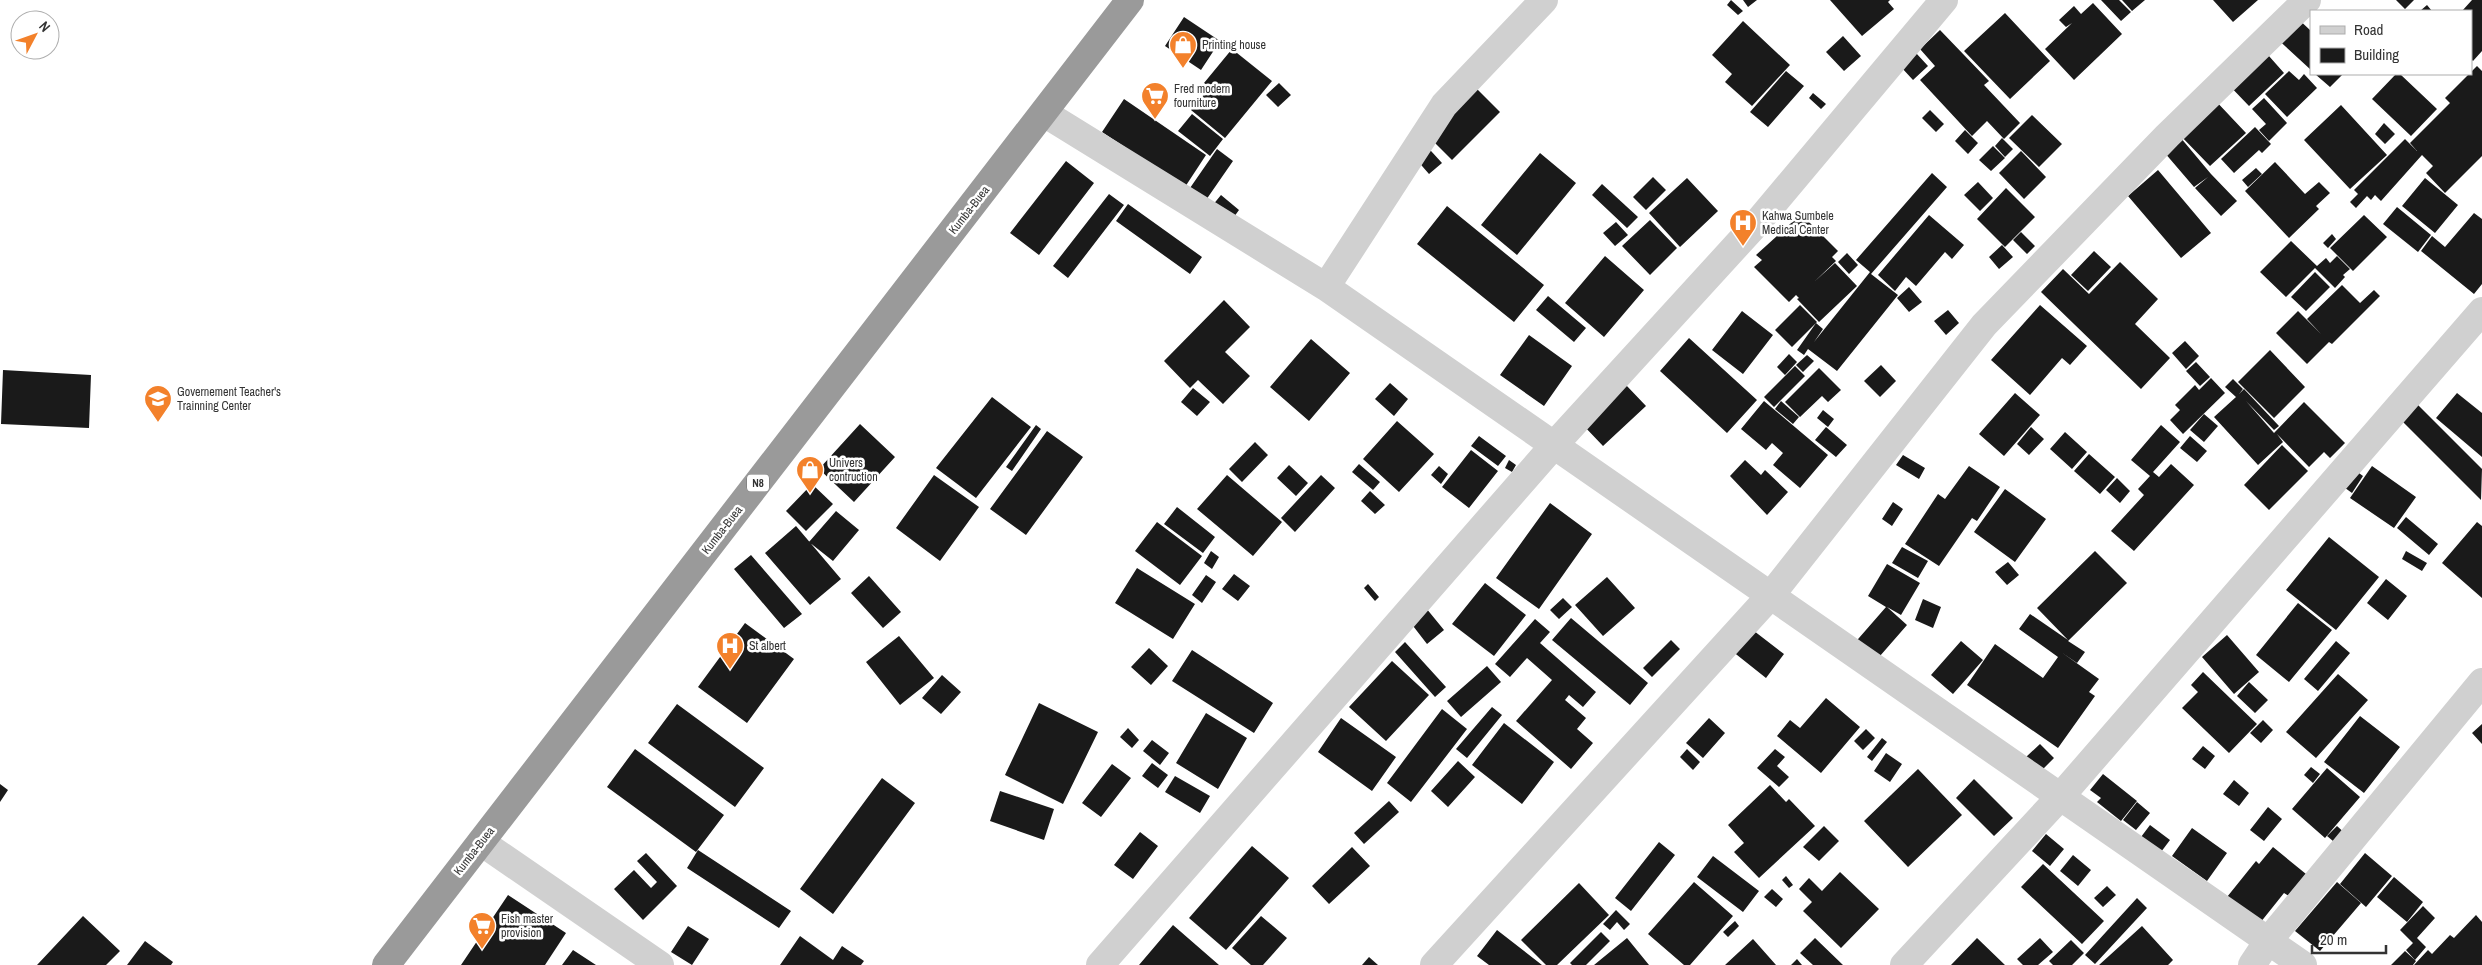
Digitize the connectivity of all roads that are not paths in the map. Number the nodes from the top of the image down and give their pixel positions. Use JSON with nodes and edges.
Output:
{"nodes":[{"id":1,"x":1130,"y":0,"type":"edge"},
{"id":2,"x":1544,"y":0,"type":"edge"},
{"id":3,"x":1944,"y":0,"type":"edge"},
{"id":4,"x":2307,"y":0,"type":"edge"},
{"id":5,"x":1044,"y":113,"type":"junction"},
{"id":6,"x":1326,"y":287,"type":"junction"},
{"id":7,"x":2482,"y":311,"type":"edge"},
{"id":8,"x":1555,"y":444,"type":"junction"},
{"id":9,"x":1771,"y":595,"type":"junction"},
{"id":10,"x":2482,"y":682,"type":"edge"},
{"id":11,"x":2060,"y":797,"type":"junction"},
{"id":12,"x":481,"y":842,"type":"junction"},
{"id":13,"x":2268,"y":941,"type":"junction"},
{"id":14,"x":386,"y":965,"type":"edge"},
{"id":15,"x":660,"y":965,"type":"edge"},
{"id":16,"x":1100,"y":965,"type":"edge"},
{"id":17,"x":1434,"y":965,"type":"edge"},
{"id":18,"x":1904,"y":965,"type":"edge"},
{"id":19,"x":2252,"y":965,"type":"edge"},
{"id":20,"x":2303,"y":965,"type":"edge"}],
"edges":[{"from":1,"to":5,"type":"highway","name":"Kumba-Buea","number":"N8"},
{"from":2,"to":6,"type":"street"},
{"from":3,"to":8,"type":"street"},
{"from":4,"to":9,"type":"street"},
{"from":5,"to":6,"type":"street"},
{"from":5,"to":12,"type":"highway","name":"Kumba-Buea","number":"N8"},
{"from":6,"to":8,"type":"street"},
{"from":7,"to":11,"type":"street"},
{"from":8,"to":9,"type":"street"},
{"from":8,"to":16,"type":"street"},
{"from":9,"to":11,"type":"street"},
{"from":9,"to":17,"type":"street"},
{"from":10,"to":13,"type":"street"},
{"from":11,"to":13,"type":"street"},
{"from":11,"to":18,"type":"street"},
{"from":12,"to":14,"type":"highway","name":"Kumba-Buea","number":"N8"},
{"from":12,"to":15,"type":"street"},
{"from":13,"to":19,"type":"street"},
{"from":13,"to":20,"type":"street"}]}
